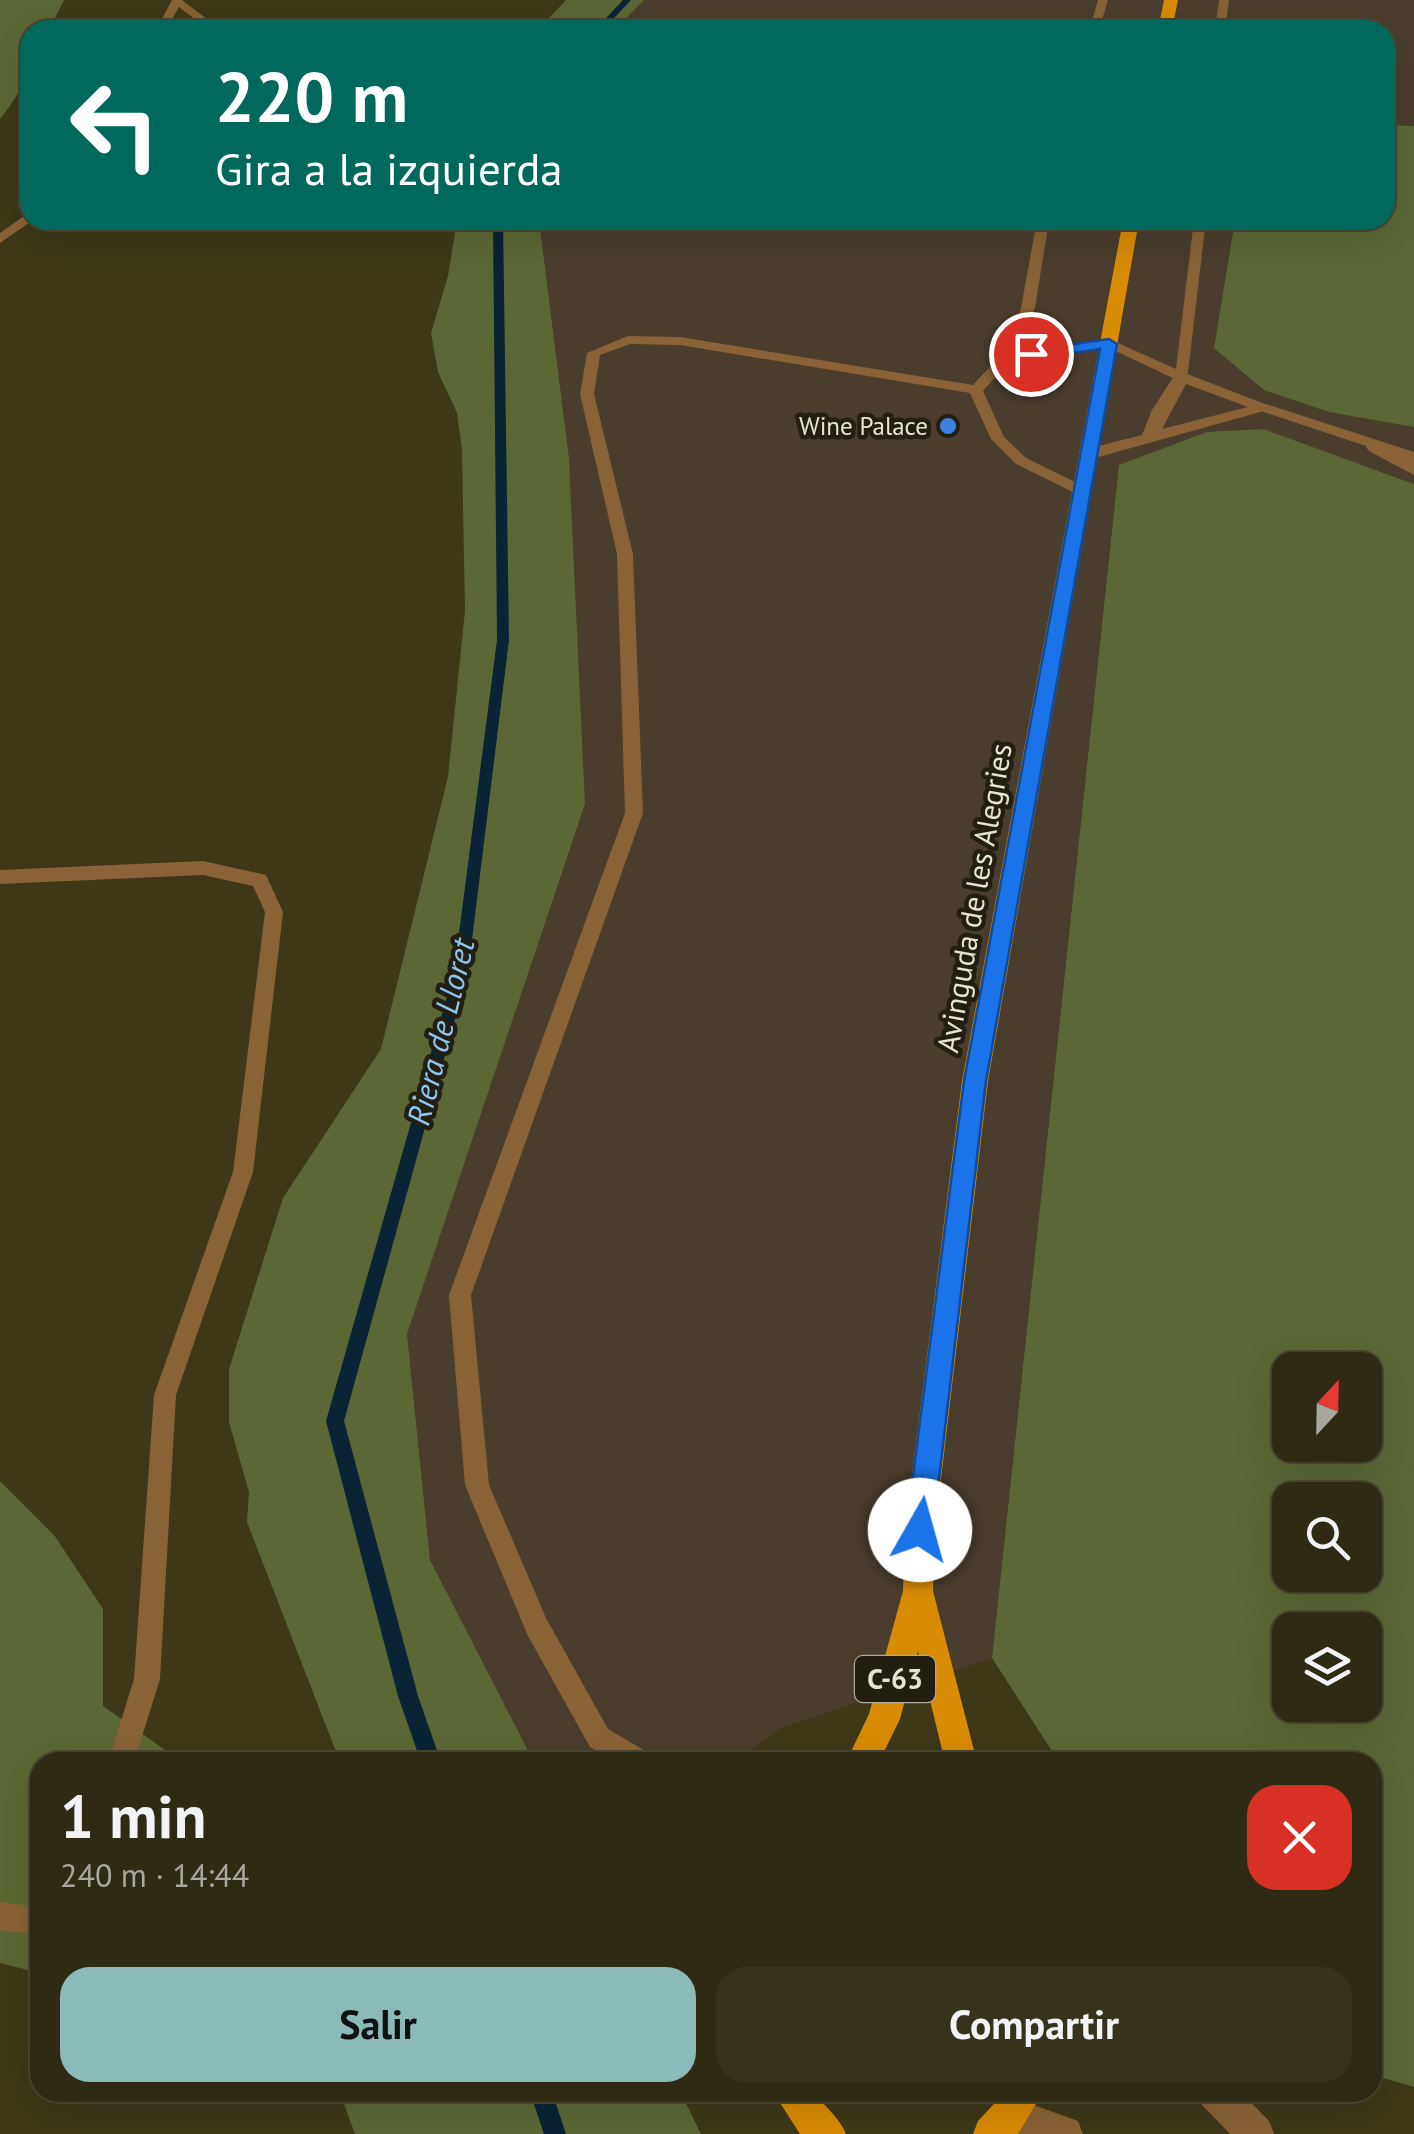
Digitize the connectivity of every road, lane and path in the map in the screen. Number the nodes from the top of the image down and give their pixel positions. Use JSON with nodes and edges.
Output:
{"nodes":[{"id":1,"x":177,"y":0,"type":"edge"},
{"id":2,"x":203,"y":20,"type":"edge"},
{"id":3,"x":1042,"y":230,"type":"edge"},
{"id":4,"x":1129,"y":230,"type":"edge"},
{"id":5,"x":1199,"y":230,"type":"edge"},
{"id":6,"x":1109,"y":344,"type":"junction"},
{"id":7,"x":1005,"y":358,"type":"junction"},
{"id":8,"x":1182,"y":377,"type":"junction"},
{"id":9,"x":976,"y":390,"type":"junction"},
{"id":10,"x":1266,"y":408,"type":"junction"},
{"id":11,"x":1150,"y":438,"type":"junction"},
{"id":12,"x":1374,"y":446,"type":"junction"},
{"id":13,"x":1089,"y":454,"type":"junction"},
{"id":14,"x":1414,"y":457,"type":"edge"},
{"id":15,"x":1414,"y":469,"type":"edge"},
{"id":16,"x":1082,"y":491,"type":"junction"},
{"id":17,"x":0,"y":878,"type":"edge"},
{"id":18,"x":918,"y":1592,"type":"junction"},
{"id":19,"x":123,"y":1752,"type":"edge"},
{"id":20,"x":623,"y":1752,"type":"edge"},
{"id":21,"x":867,"y":1752,"type":"edge"},
{"id":22,"x":958,"y":1752,"type":"edge"},
{"id":23,"x":0,"y":1916,"type":"edge"},
{"id":24,"x":30,"y":1920,"type":"edge"},
{"id":25,"x":799,"y":2102,"type":"edge"},
{"id":26,"x":1225,"y":2102,"type":"edge"},
{"id":27,"x":1009,"y":2114,"type":"edge"},
{"id":28,"x":828,"y":2134,"type":"edge"},
{"id":29,"x":1064,"y":2134,"type":"edge"},
{"id":30,"x":1256,"y":2134,"type":"edge"}],
"edges":[{"from":1,"to":2,"type":"lane"},
{"from":3,"to":7,"type":"lane"},
{"from":4,"to":6,"type":"main road","name":"Avinguda de les Alegries","number":"C-63"},
{"from":5,"to":8,"type":"lane"},
{"from":6,"to":7,"type":"lane"},
{"from":6,"to":8,"type":"lane"},
{"from":6,"to":13,"type":"main road","name":"Avinguda de les Alegries","number":"C-63"},
{"from":7,"to":9,"type":"lane"},
{"from":8,"to":10,"type":"street"},
{"from":8,"to":11,"type":"street"},
{"from":9,"to":16,"type":"lane"},
{"from":9,"to":20,"type":"lane"},
{"from":10,"to":11,"type":"street"},
{"from":10,"to":12,"type":"lane"},
{"from":11,"to":13,"type":"street"},
{"from":12,"to":14,"type":"lane"},
{"from":12,"to":15,"type":"street"},
{"from":13,"to":16,"type":"main road","name":"Avinguda de les Alegries","number":"C-63"},
{"from":16,"to":18,"type":"main road","name":"Avinguda de les Alegries","number":"C-63"},
{"from":17,"to":19,"type":"lane"},
{"from":18,"to":21,"type":"main road","number":"C-63"},
{"from":18,"to":22,"type":"main road","number":"C-63"},
{"from":23,"to":24,"type":"lane"},
{"from":25,"to":28,"type":"main road"},
{"from":26,"to":30,"type":"street"},
{"from":27,"to":29,"type":"street"}]}
